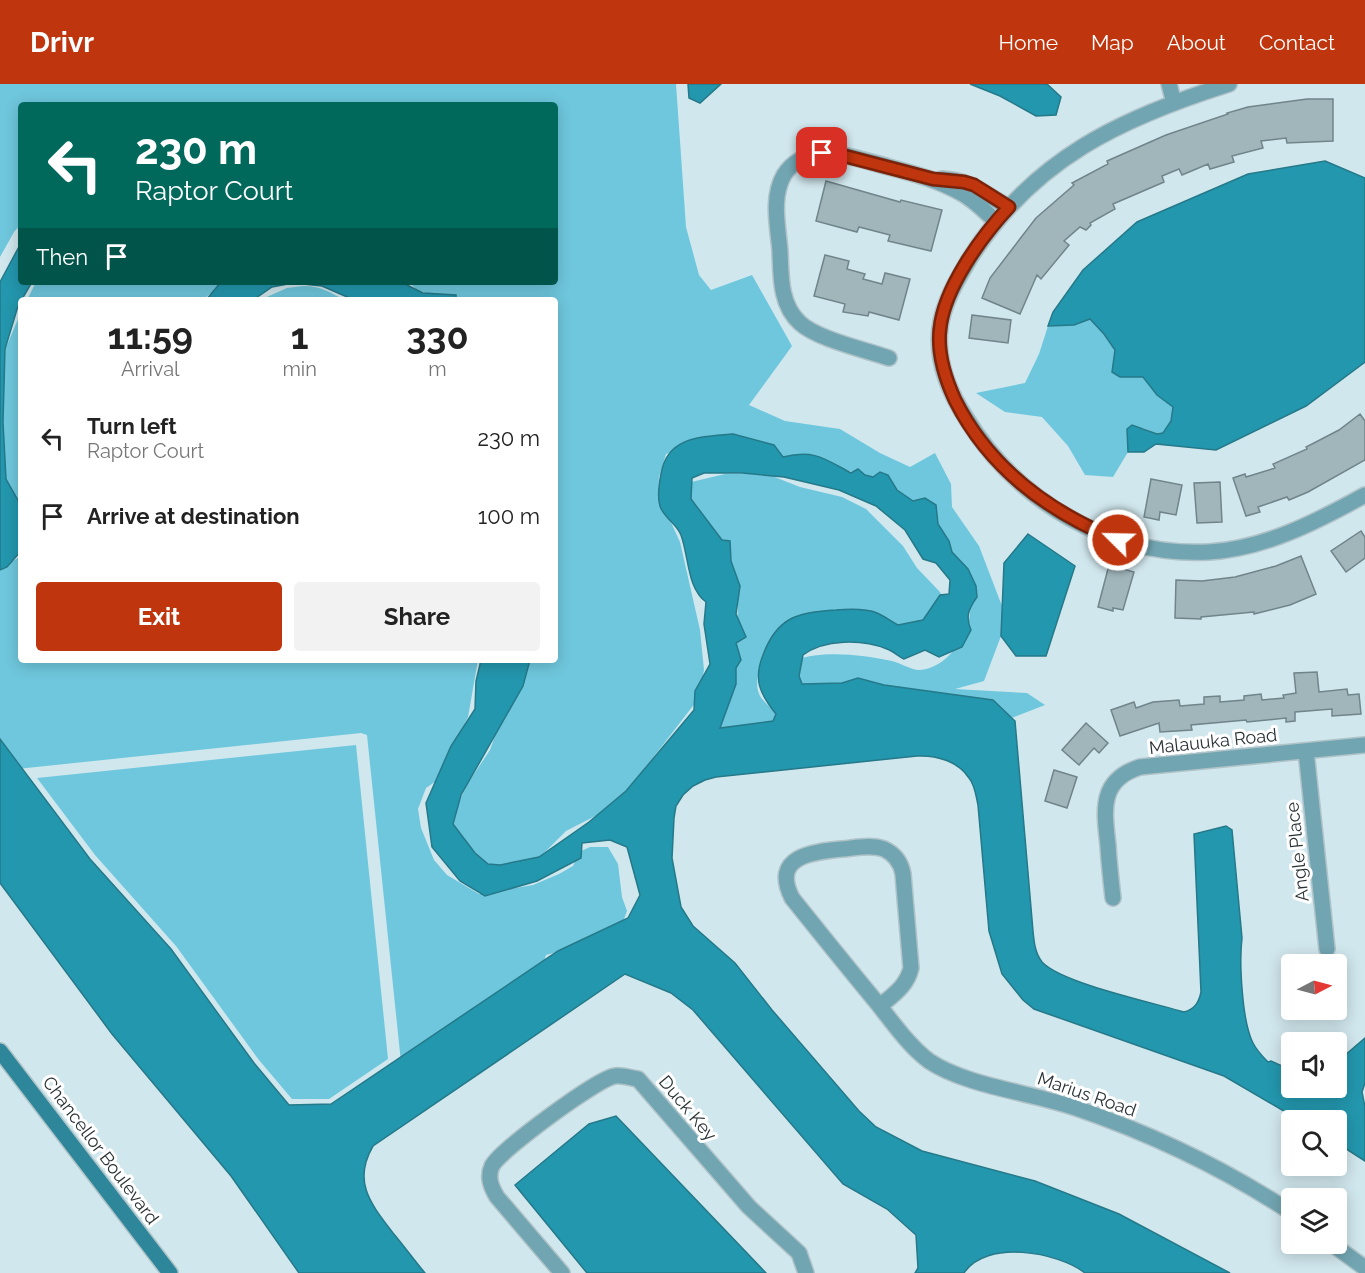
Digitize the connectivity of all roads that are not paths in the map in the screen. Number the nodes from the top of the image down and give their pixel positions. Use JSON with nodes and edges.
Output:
{"nodes":[{"id":1,"x":1169,"y":84,"type":"edge"},
{"id":2,"x":1229,"y":84,"type":"edge"},
{"id":3,"x":1188,"y":91,"type":"edge"},
{"id":4,"x":1174,"y":103,"type":"junction"},
{"id":5,"x":933,"y":179,"type":"junction"},
{"id":6,"x":1009,"y":207,"type":"junction"},
{"id":7,"x":996,"y":222,"type":"junction"},
{"id":8,"x":889,"y":358,"type":"dead end"},
{"id":9,"x":1364,"y":496,"type":"edge"},
{"id":10,"x":1365,"y":745,"type":"edge"},
{"id":11,"x":1306,"y":751,"type":"junction"},
{"id":12,"x":1113,"y":898,"type":"dead end"},
{"id":13,"x":1327,"y":949,"type":"dead end"},
{"id":14,"x":880,"y":1006,"type":"junction"},
{"id":15,"x":0,"y":1051,"type":"edge"},
{"id":16,"x":1281,"y":1207,"type":"edge"},
{"id":17,"x":1346,"y":1254,"type":"edge"},
{"id":18,"x":1365,"y":1268,"type":"edge"},
{"id":19,"x":170,"y":1273,"type":"edge"},
{"id":20,"x":562,"y":1273,"type":"edge"},
{"id":21,"x":806,"y":1273,"type":"edge"}],
"edges":[{"from":1,"to":4,"type":"street"},
{"from":2,"to":3,"type":"street"},
{"from":3,"to":4,"type":"street"},
{"from":4,"to":6,"type":"street"},
{"from":5,"to":6,"type":"street"},
{"from":5,"to":7,"type":"street"},
{"from":5,"to":8,"type":"street"},
{"from":6,"to":7,"type":"street"},
{"from":7,"to":9,"type":"street"},
{"from":10,"to":11,"type":"street","name":"Malauuka Road"},
{"from":11,"to":12,"type":"street","name":"Malauuka Road"},
{"from":11,"to":13,"type":"street","name":"Angle Place"},
{"from":14,"to":14,"type":"street","name":"Marius Road"},
{"from":14,"to":16,"type":"street","name":"Marius Road"},
{"from":15,"to":19,"type":"street","name":"Chancellor Boulevard"},
{"from":17,"to":18,"type":"street"},
{"from":20,"to":21,"type":"street","name":"Duck Key"}]}
